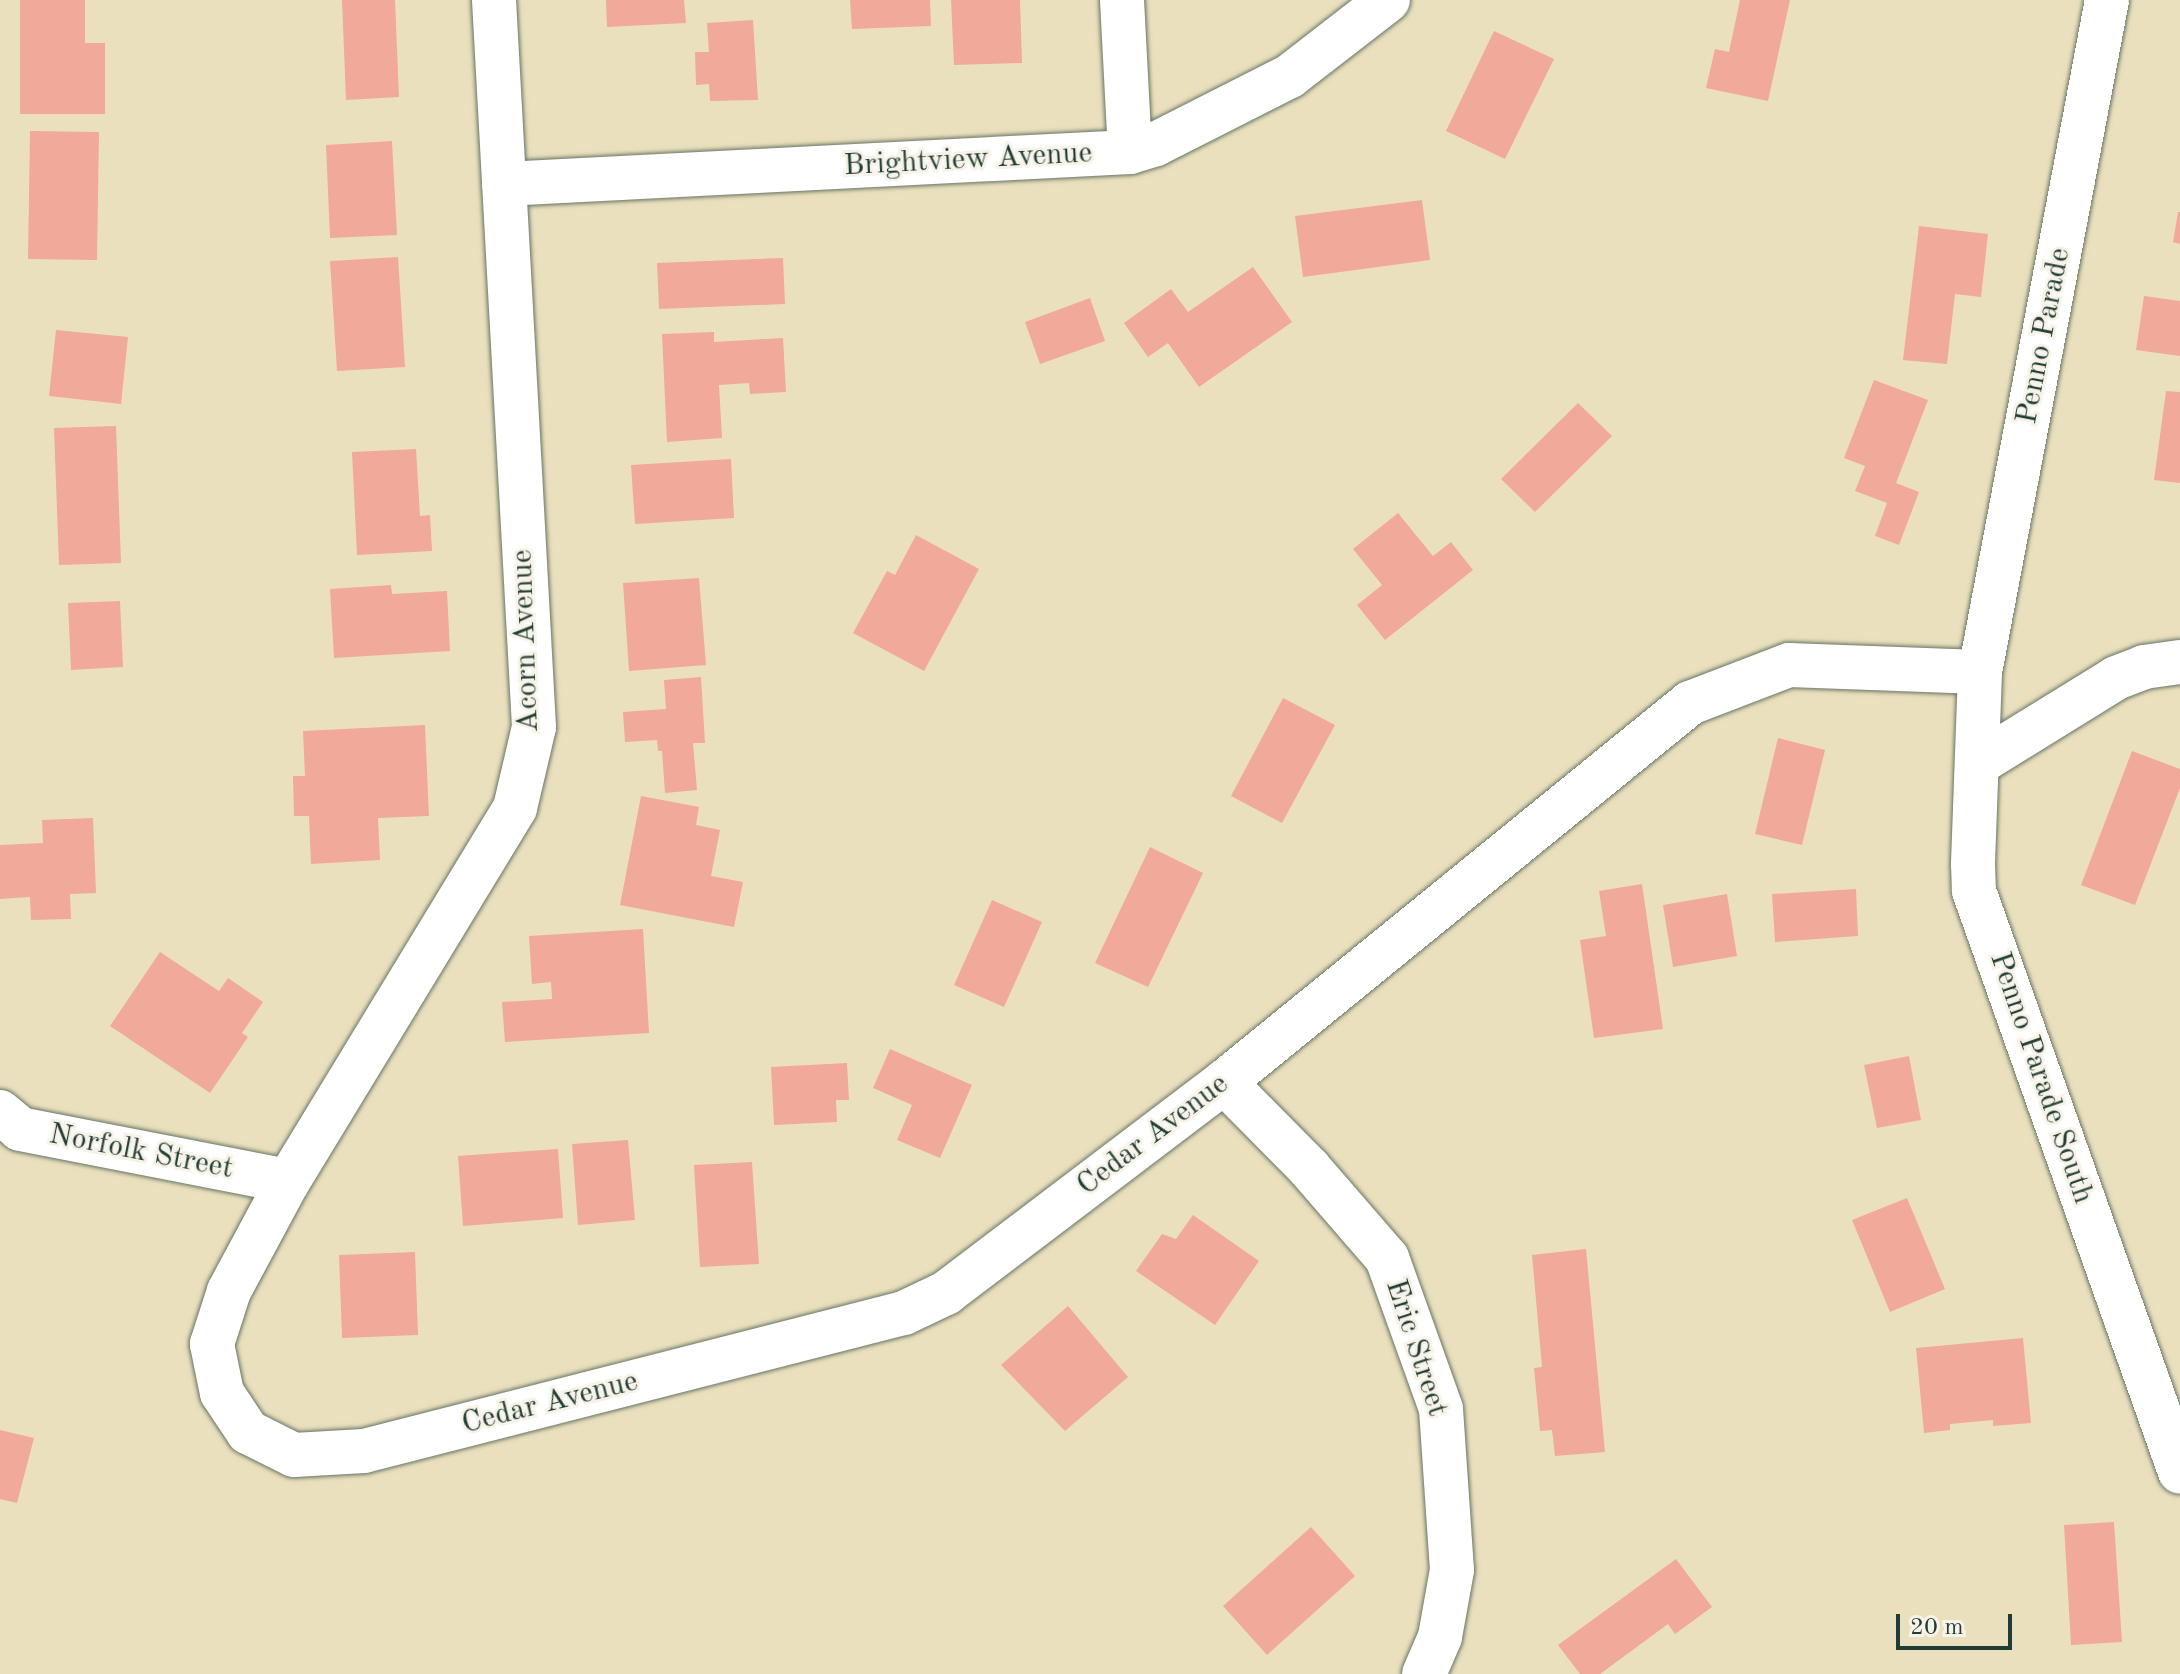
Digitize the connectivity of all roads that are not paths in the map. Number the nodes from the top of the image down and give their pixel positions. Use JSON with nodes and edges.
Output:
{"nodes":[{"id":1,"x":494,"y":0,"type":"edge"},
{"id":2,"x":1122,"y":0,"type":"edge"},
{"id":3,"x":1388,"y":0,"type":"edge"},
{"id":4,"x":2107,"y":0,"type":"edge"},
{"id":5,"x":1130,"y":152,"type":"junction"},
{"id":6,"x":504,"y":184,"type":"junction"},
{"id":7,"x":2180,"y":662,"type":"edge"},
{"id":8,"x":1980,"y":672,"type":"junction"},
{"id":9,"x":1977,"y":764,"type":"junction"},
{"id":10,"x":1224,"y":1082,"type":"junction"},
{"id":11,"x":0,"y":1112,"type":"edge"},
{"id":12,"x":288,"y":1181,"type":"junction"},
{"id":13,"x":248,"y":1432,"type":"joint"},
{"id":14,"x":2180,"y":1472,"type":"edge"},
{"id":15,"x":1424,"y":1674,"type":"edge"}],
"edges":[{"from":1,"to":6,"type":"street","name":"Acorn Avenue"},
{"from":2,"to":5,"type":"street"},
{"from":3,"to":5,"type":"street","name":"Brightview Avenue"},
{"from":4,"to":8,"type":"street","name":"Penno Parade"},
{"from":5,"to":6,"type":"street","name":"Brightview Avenue"},
{"from":6,"to":12,"type":"street","name":"Acorn Avenue"},
{"from":7,"to":9,"type":"street"},
{"from":8,"to":9,"type":"street","name":"Penno Parade South"},
{"from":8,"to":10,"type":"street","name":"Cedar Avenue"},
{"from":9,"to":14,"type":"street","name":"Penno Parade South"},
{"from":10,"to":13,"type":"street","name":"Cedar Avenue"},
{"from":10,"to":15,"type":"street","name":"Eric Street"},
{"from":11,"to":12,"type":"street","name":"Norfolk Street"},
{"from":12,"to":13,"type":"street","name":"Acorn Avenue"}]}
